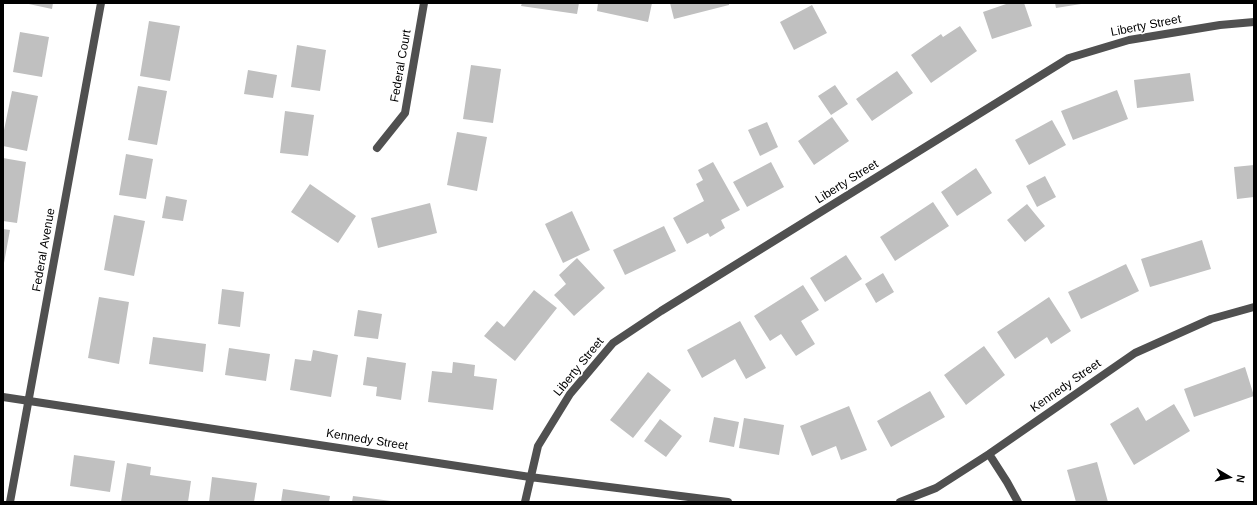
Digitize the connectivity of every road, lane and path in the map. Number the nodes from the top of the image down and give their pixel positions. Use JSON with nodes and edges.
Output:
{"nodes":[{"id":1,"x":101,"y":3,"type":"edge"},
{"id":2,"x":424,"y":3,"type":"edge"},
{"id":3,"x":1254,"y":22,"type":"edge"},
{"id":4,"x":377,"y":148,"type":"dead end"},
{"id":5,"x":1254,"y":307,"type":"edge"},
{"id":6,"x":3,"y":397,"type":"edge"},
{"id":7,"x":29,"y":400,"type":"junction"},
{"id":8,"x":989,"y":454,"type":"junction"},
{"id":9,"x":530,"y":477,"type":"junction"},
{"id":10,"x":10,"y":502,"type":"edge"},
{"id":11,"x":525,"y":502,"type":"edge"},
{"id":12,"x":728,"y":502,"type":"edge"},
{"id":13,"x":900,"y":502,"type":"edge"},
{"id":14,"x":1018,"y":502,"type":"edge"}],
"edges":[{"from":1,"to":7,"type":"street","name":"Federal Avenue"},
{"from":2,"to":4,"type":"street","name":"Federal Court"},
{"from":3,"to":9,"type":"street","name":"Liberty Street"},
{"from":5,"to":8,"type":"street","name":"Kennedy Street"},
{"from":6,"to":7,"type":"street","name":"Kennedy Street"},
{"from":7,"to":9,"type":"street","name":"Kennedy Street"},
{"from":7,"to":10,"type":"street","name":"Federal Avenue"},
{"from":8,"to":13,"type":"street","name":"Kennedy Street"},
{"from":8,"to":14,"type":"street"},
{"from":9,"to":11,"type":"street","name":"Liberty Street"},
{"from":9,"to":12,"type":"street","name":"Kennedy Street"}]}
